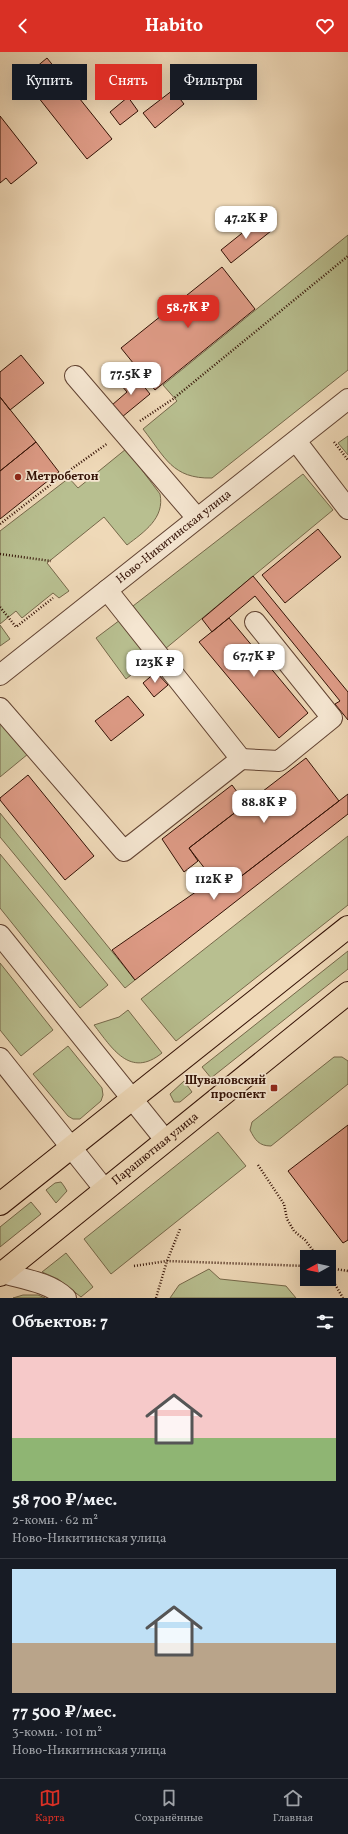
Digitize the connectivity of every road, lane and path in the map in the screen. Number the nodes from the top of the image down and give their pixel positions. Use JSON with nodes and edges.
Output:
{"nodes":[{"id":1,"x":348,"y":256,"type":"edge"},
{"id":2,"x":75,"y":376,"type":"dead end"},
{"id":3,"x":348,"y":399,"type":"edge"},
{"id":4,"x":123,"y":432,"type":"junction"},
{"id":5,"x":296,"y":441,"type":"junction"},
{"id":6,"x":334,"y":442,"type":"dead end"},
{"id":7,"x":348,"y":460,"type":"edge"},
{"id":8,"x":348,"y":508,"type":"edge"},
{"id":9,"x":197,"y":518,"type":"junction"},
{"id":10,"x":0,"y":524,"type":"edge"},
{"id":11,"x":0,"y":554,"type":"edge"},
{"id":12,"x":51,"y":560,"type":"dead end"},
{"id":13,"x":107,"y":590,"type":"junction"},
{"id":14,"x":53,"y":598,"type":"dead end"},
{"id":15,"x":0,"y":607,"type":"edge"},
{"id":16,"x":255,"y":622,"type":"dead end"},
{"id":17,"x":5,"y":665,"type":"edge"},
{"id":18,"x":0,"y":708,"type":"edge"},
{"id":19,"x":241,"y":759,"type":"junction"},
{"id":20,"x":348,"y":927,"type":"edge"},
{"id":21,"x":0,"y":935,"type":"edge"},
{"id":22,"x":347,"y":996,"type":"edge"},
{"id":23,"x":0,"y":1058,"type":"edge"},
{"id":24,"x":131,"y":1099,"type":"junction"},
{"id":25,"x":166,"y":1141,"type":"junction"},
{"id":26,"x":71,"y":1147,"type":"junction"},
{"id":27,"x":258,"y":1165,"type":"dead end"},
{"id":28,"x":105,"y":1190,"type":"junction"},
{"id":29,"x":0,"y":1204,"type":"edge"},
{"id":30,"x":180,"y":1229,"type":"dead end"},
{"id":31,"x":312,"y":1250,"type":"edge"},
{"id":32,"x":167,"y":1261,"type":"junction"},
{"id":33,"x":134,"y":1266,"type":"dead end"},
{"id":34,"x":300,"y":1266,"type":"edge"},
{"id":35,"x":336,"y":1269,"type":"edge"},
{"id":36,"x":348,"y":1271,"type":"edge"},
{"id":37,"x":1,"y":1274,"type":"edge"},
{"id":38,"x":336,"y":1286,"type":"edge"},
{"id":39,"x":66,"y":1298,"type":"edge"},
{"id":40,"x":156,"y":1298,"type":"edge"},
{"id":41,"x":343,"y":1298,"type":"edge"}],
"edges":[{"from":1,"to":4,"type":"path"},
{"from":2,"to":4,"type":"street"},
{"from":3,"to":5,"type":"street","name":"Ново-Никитинская улица"},
{"from":4,"to":9,"type":"street"},
{"from":4,"to":10,"type":"path"},
{"from":5,"to":8,"type":"street"},
{"from":5,"to":9,"type":"street","name":"Ново-Никитинская улица"},
{"from":6,"to":7,"type":"path"},
{"from":9,"to":13,"type":"street","name":"Ново-Никитинская улица"},
{"from":11,"to":12,"type":"path"},
{"from":13,"to":17,"type":"street","name":"Ново-Никитинская улица"},
{"from":13,"to":19,"type":"street"},
{"from":14,"to":15,"type":"path"},
{"from":16,"to":19,"type":"street"},
{"from":18,"to":19,"type":"street"},
{"from":20,"to":24,"type":"main road"},
{"from":21,"to":24,"type":"street"},
{"from":22,"to":25,"type":"main road","name":"Парашютная улица"},
{"from":23,"to":26,"type":"street"},
{"from":24,"to":25,"type":"street"},
{"from":24,"to":26,"type":"main road"},
{"from":25,"to":28,"type":"main road","name":"Парашютная улица"},
{"from":26,"to":28,"type":"street"},
{"from":26,"to":29,"type":"main road"},
{"from":27,"to":31,"type":"path"},
{"from":28,"to":37,"type":"main road","name":"Парашютная улица"},
{"from":30,"to":32,"type":"path"},
{"from":32,"to":33,"type":"path"},
{"from":32,"to":34,"type":"path"},
{"from":32,"to":40,"type":"path"},
{"from":35,"to":36,"type":"path"},
{"from":37,"to":39,"type":"street"},
{"from":38,"to":41,"type":"path"}]}
